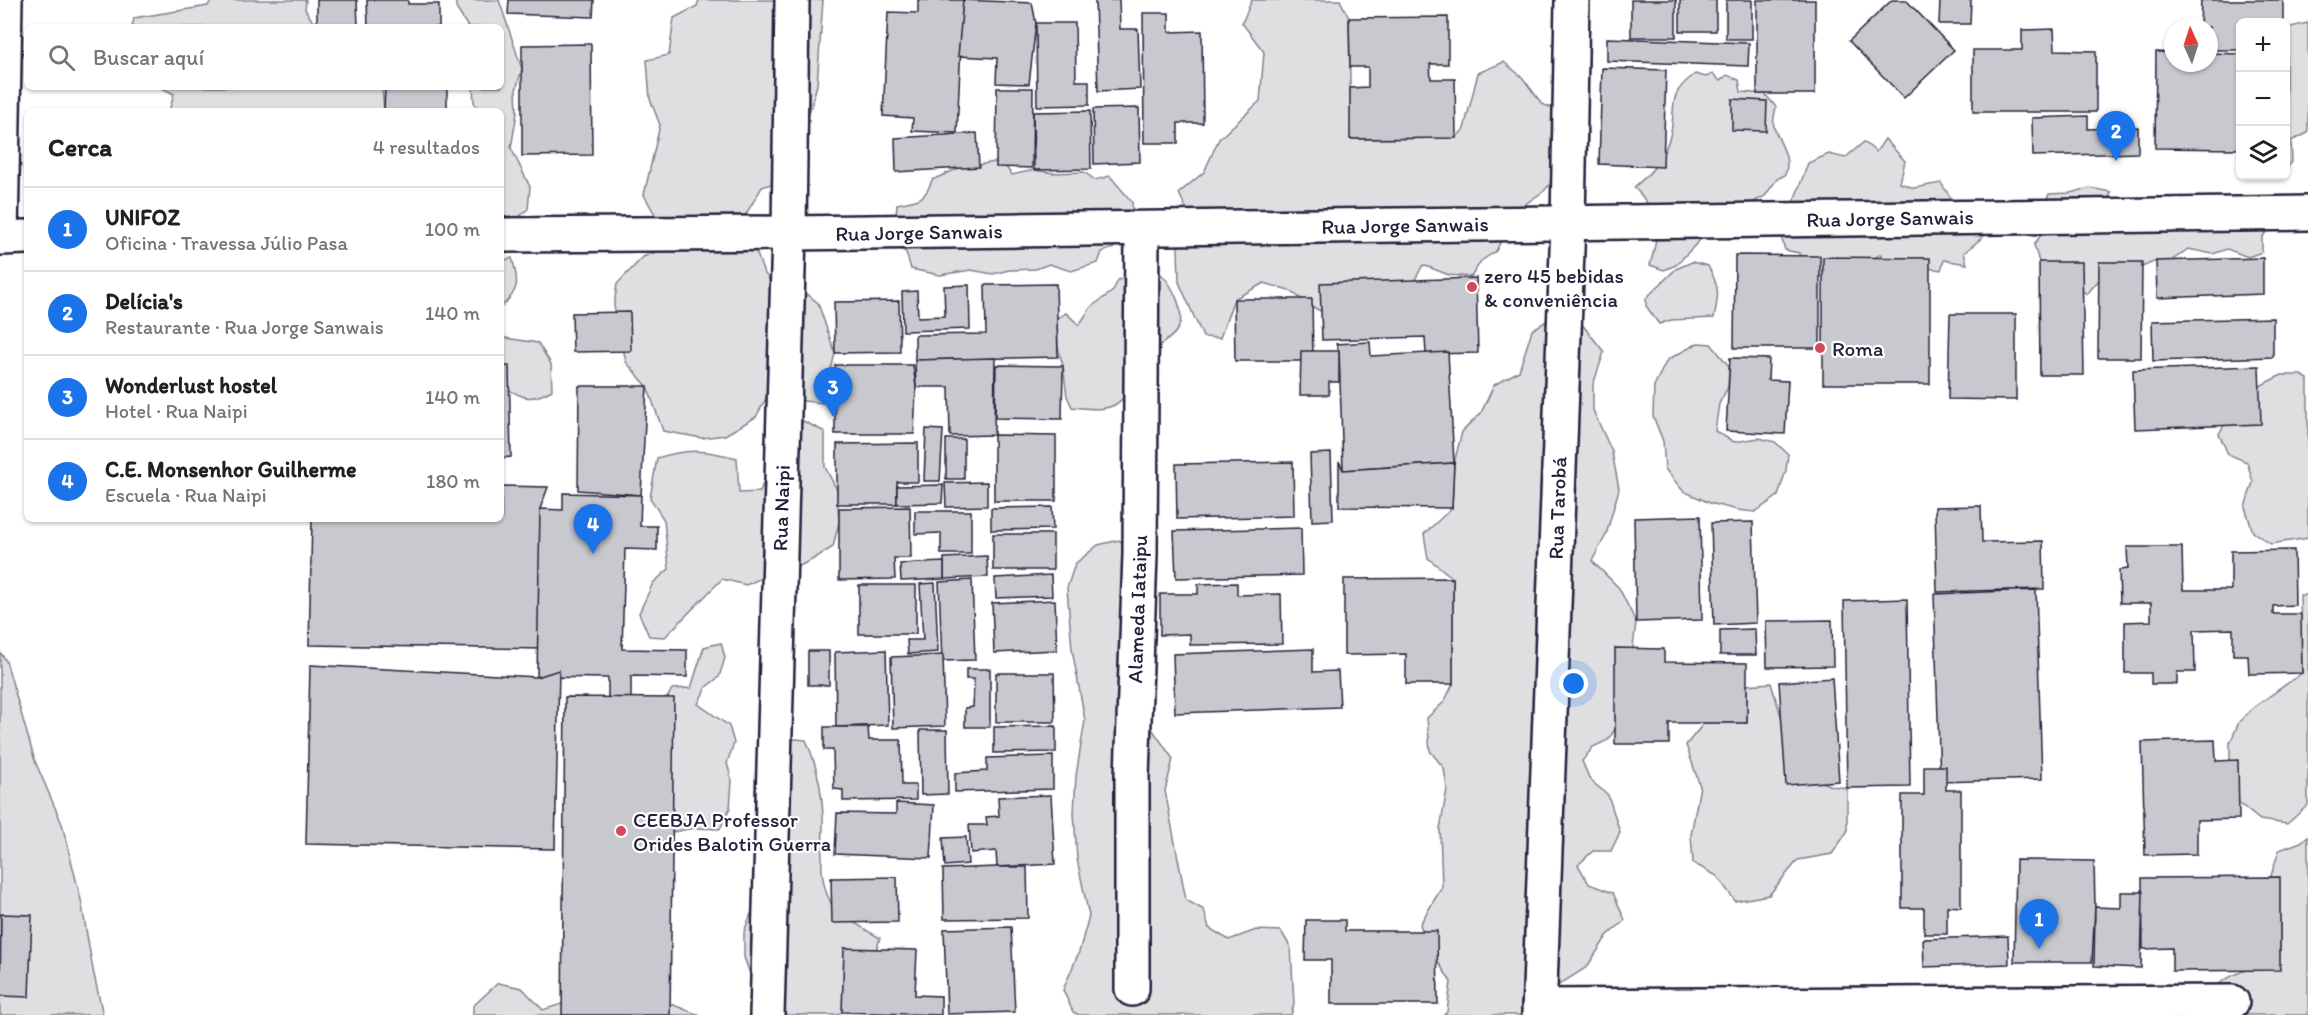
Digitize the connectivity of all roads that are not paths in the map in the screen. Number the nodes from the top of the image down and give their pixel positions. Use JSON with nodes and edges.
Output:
{"nodes":[{"id":1,"x":4,"y":0,"type":"edge"},
{"id":2,"x":792,"y":0,"type":"edge"},
{"id":3,"x":1572,"y":0,"type":"edge"},
{"id":4,"x":2308,"y":213,"type":"edge"},
{"id":5,"x":1568,"y":223,"type":"junction"},
{"id":6,"x":1142,"y":229,"type":"junction"},
{"id":7,"x":789,"y":233,"type":"junction"},
{"id":8,"x":504,"y":235,"type":"edge"},
{"id":9,"x":24,"y":237,"type":"edge"},
{"id":10,"x":1,"y":238,"type":"edge"},
{"id":11,"x":1131,"y":989,"type":"dead end"},
{"id":12,"x":2232,"y":1002,"type":"dead end"},
{"id":13,"x":1539,"y":1010,"type":"edge"},
{"id":14,"x":767,"y":1015,"type":"edge"}],
"edges":[{"from":1,"to":10,"type":"street"},
{"from":2,"to":7,"type":"street","name":"Rua Naipi"},
{"from":3,"to":5,"type":"street","name":"Rua Tarobá"},
{"from":4,"to":5,"type":"street","name":"Rua Jorge Sanwais"},
{"from":5,"to":6,"type":"street","name":"Rua Jorge Sanwais"},
{"from":5,"to":13,"type":"street","name":"Rua Tarobá"},
{"from":6,"to":7,"type":"street","name":"Rua Jorge Sanwais"},
{"from":6,"to":11,"type":"street","name":"Alameda Iataipu"},
{"from":7,"to":8,"type":"street","name":"Rua Jorge Sanwais"},
{"from":7,"to":14,"type":"street","name":"Rua Naipi"},
{"from":9,"to":10,"type":"street"},
{"from":12,"to":13,"type":"street"}]}
